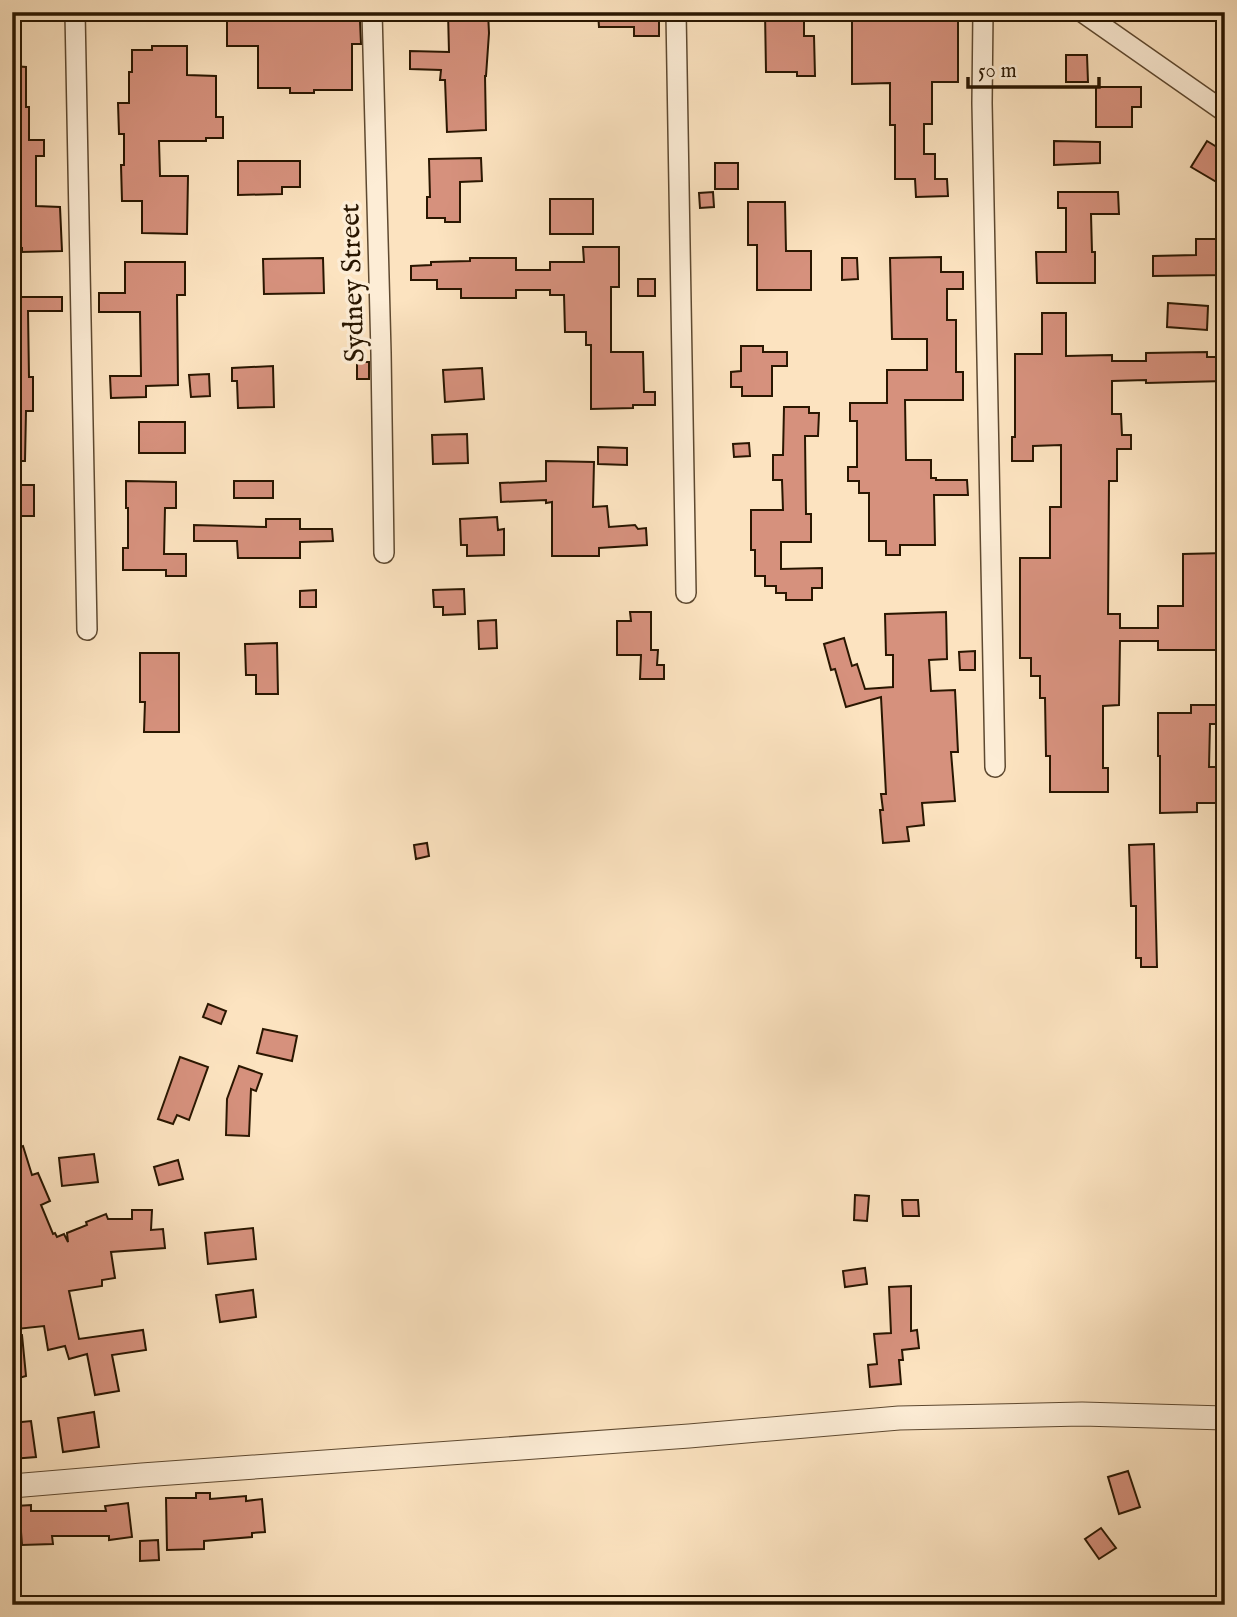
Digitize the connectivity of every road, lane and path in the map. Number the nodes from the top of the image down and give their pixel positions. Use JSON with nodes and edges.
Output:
{"nodes":[{"id":1,"x":75,"y":12,"type":"edge"},
{"id":2,"x":372,"y":12,"type":"edge"},
{"id":3,"x":676,"y":12,"type":"edge"},
{"id":4,"x":983,"y":12,"type":"edge"},
{"id":5,"x":1082,"y":12,"type":"edge"},
{"id":6,"x":1225,"y":113,"type":"edge"},
{"id":7,"x":384,"y":553,"type":"dead end"},
{"id":8,"x":686,"y":593,"type":"dead end"},
{"id":9,"x":88,"y":630,"type":"dead end"},
{"id":10,"x":995,"y":767,"type":"dead end"},
{"id":11,"x":1225,"y":1418,"type":"edge"},
{"id":12,"x":12,"y":1486,"type":"edge"}],
"edges":[{"from":1,"to":9,"type":"street"},
{"from":2,"to":7,"type":"street","name":"Sydney Street"},
{"from":3,"to":8,"type":"street"},
{"from":4,"to":10,"type":"street"},
{"from":5,"to":6,"type":"street"},
{"from":11,"to":12,"type":"street"}]}
